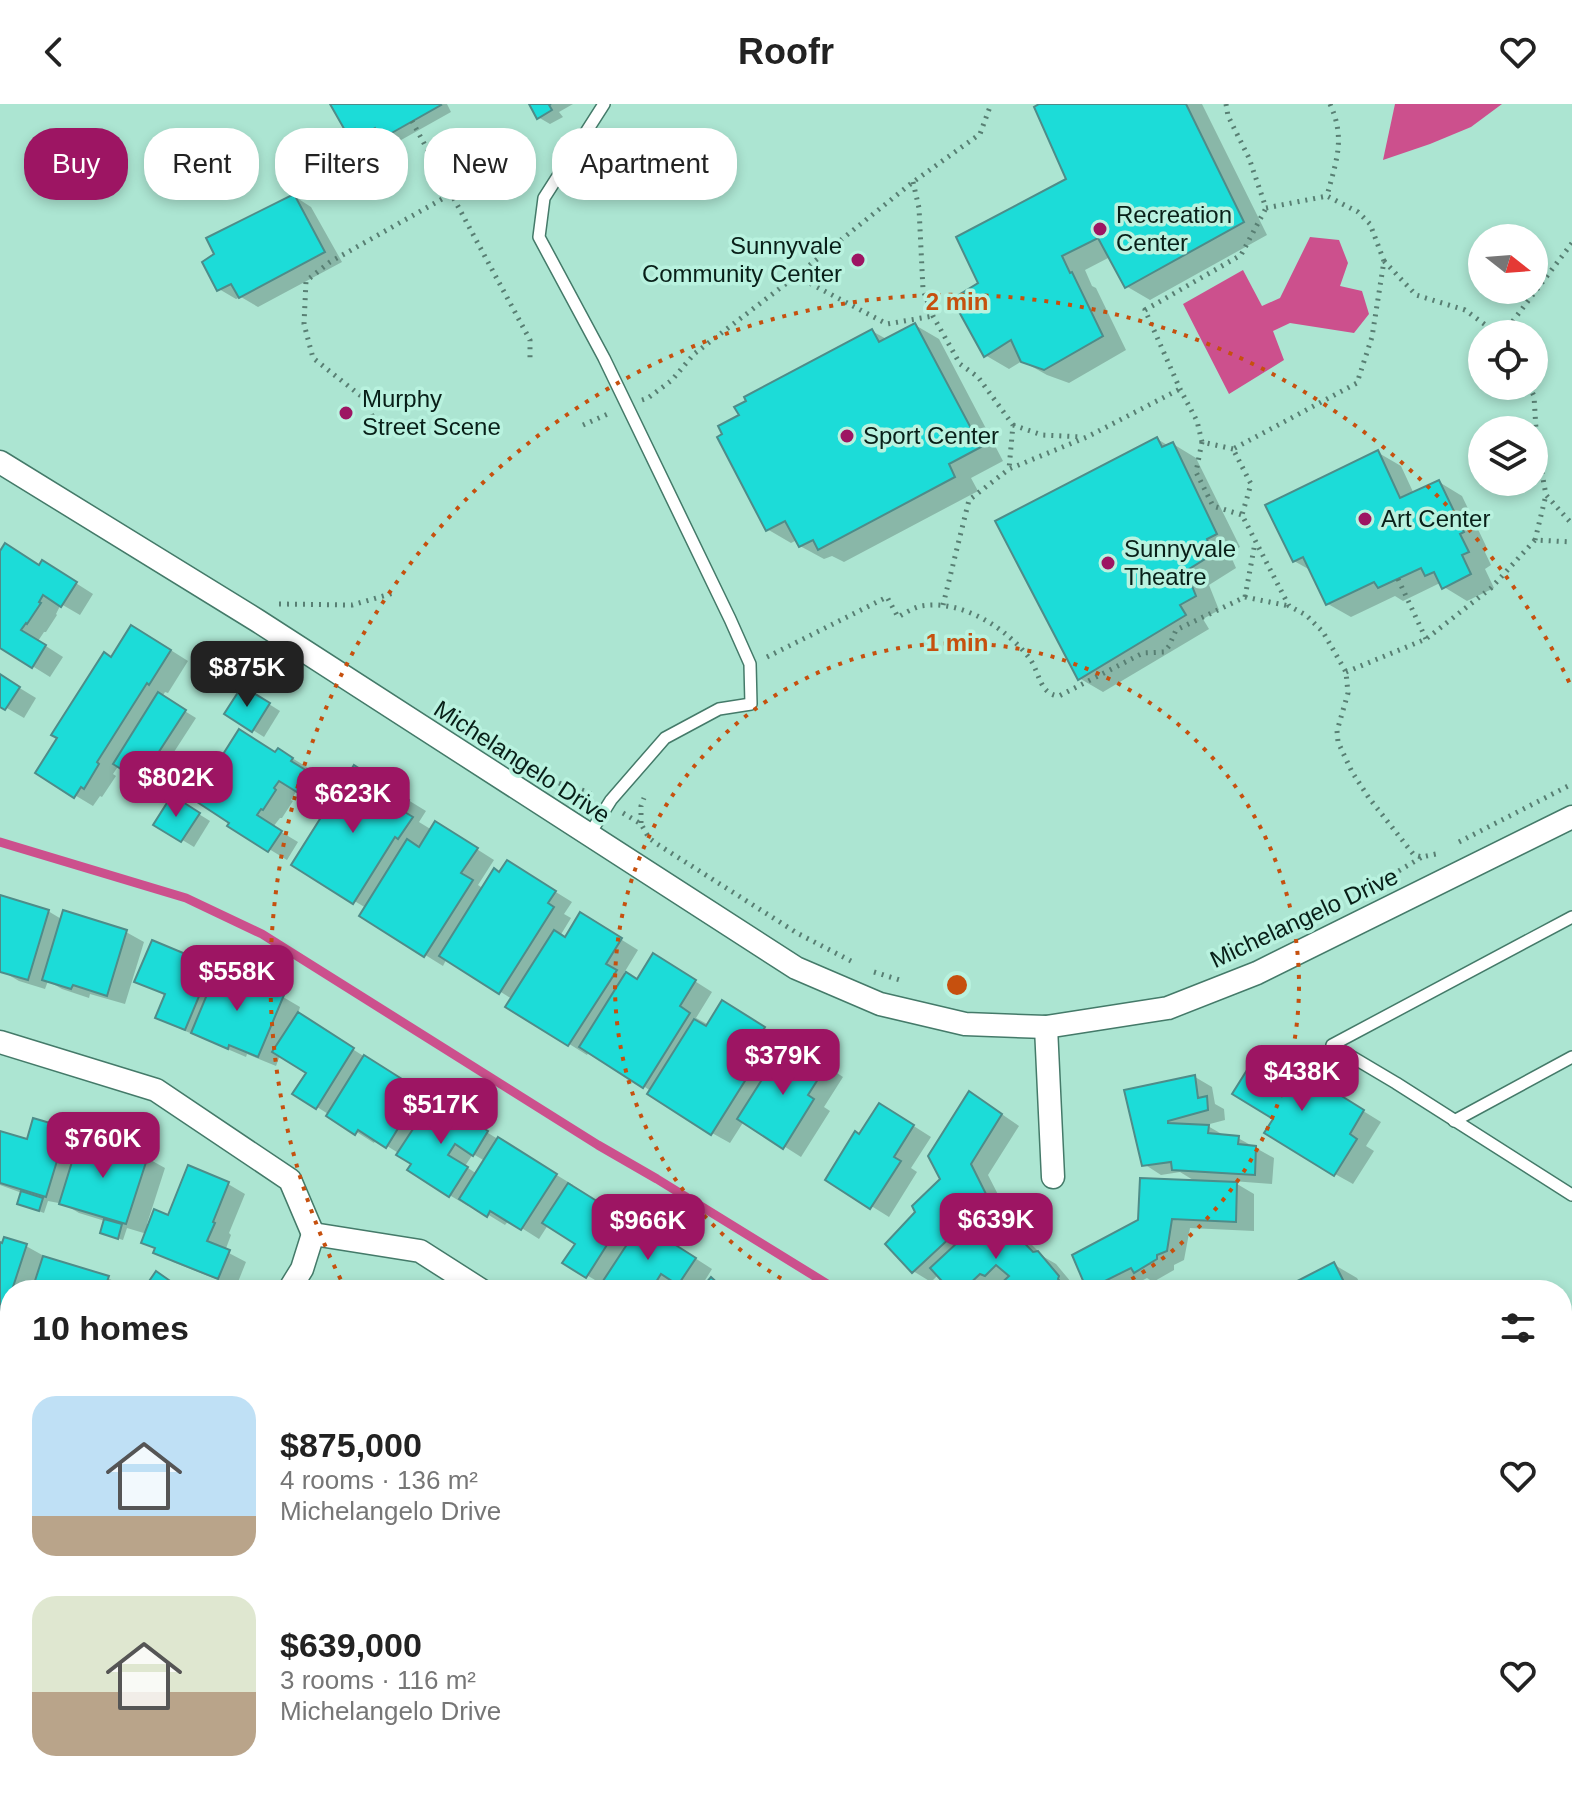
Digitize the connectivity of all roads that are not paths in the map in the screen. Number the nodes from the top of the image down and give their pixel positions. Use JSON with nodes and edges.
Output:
{"nodes":[{"id":1,"x":604,"y":104,"type":"edge"},
{"id":2,"x":0,"y":462,"type":"edge"},
{"id":3,"x":1572,"y":817,"type":"edge"},
{"id":4,"x":589,"y":836,"type":"junction"},
{"id":5,"x":1572,"y":917,"type":"edge"},
{"id":6,"x":1046,"y":1027,"type":"junction"},
{"id":7,"x":0,"y":1042,"type":"edge"},
{"id":8,"x":1572,"y":1057,"type":"edge"},
{"id":9,"x":1454,"y":1121,"type":"junction"},
{"id":10,"x":1053,"y":1177,"type":"dead end"},
{"id":11,"x":1572,"y":1195,"type":"edge"},
{"id":12,"x":313,"y":1234,"type":"junction"},
{"id":13,"x":295,"y":1280,"type":"edge"},
{"id":14,"x":465,"y":1280,"type":"edge"}],
"edges":[{"from":1,"to":4,"type":"lane"},
{"from":2,"to":4,"type":"street","name":"Michelangelo Drive"},
{"from":3,"to":6,"type":"street","name":"Michelangelo Drive"},
{"from":4,"to":6,"type":"street","name":"Michelangelo Drive"},
{"from":5,"to":9,"type":"lane"},
{"from":6,"to":10,"type":"street"},
{"from":7,"to":12,"type":"street"},
{"from":8,"to":9,"type":"lane"},
{"from":9,"to":11,"type":"lane"},
{"from":12,"to":13,"type":"street"},
{"from":12,"to":14,"type":"street"}]}
